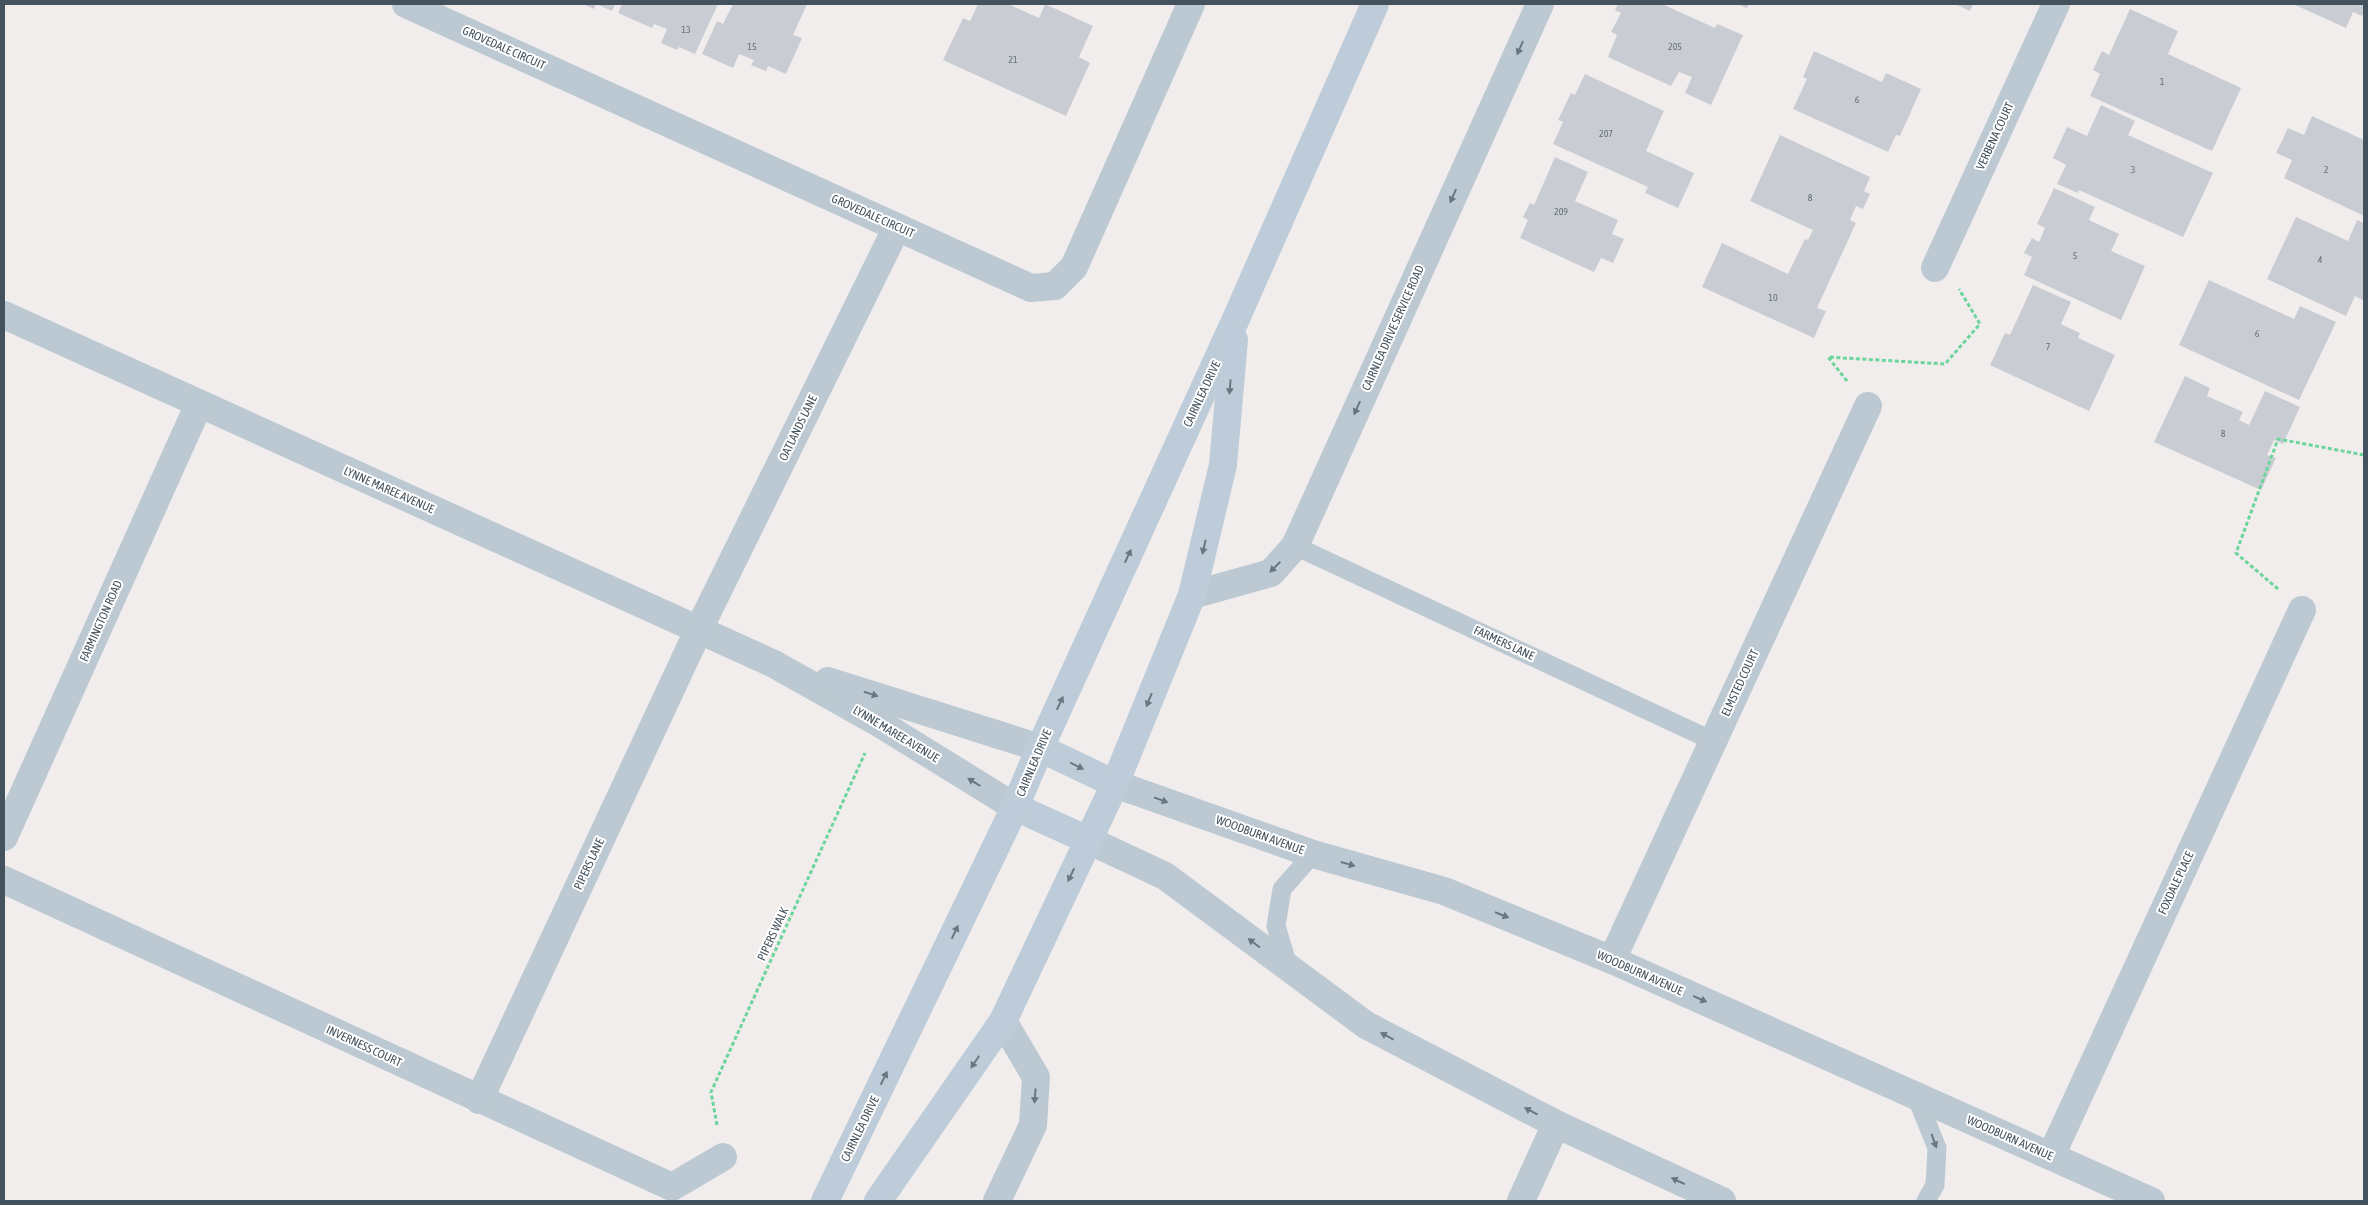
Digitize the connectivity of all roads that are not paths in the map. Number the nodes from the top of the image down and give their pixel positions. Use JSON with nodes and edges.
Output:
{"nodes":[{"id":1,"x":406,"y":4,"type":"edge"},
{"id":2,"x":1192,"y":4,"type":"edge"},
{"id":3,"x":1375,"y":4,"type":"edge"},
{"id":4,"x":1540,"y":4,"type":"edge"},
{"id":5,"x":2056,"y":4,"type":"edge"},
{"id":6,"x":897,"y":227,"type":"junction"},
{"id":7,"x":1938,"y":262,"type":"road end"},
{"id":8,"x":4,"y":315,"type":"edge"},
{"id":9,"x":1235,"y":321,"type":"junction"},
{"id":10,"x":199,"y":404,"type":"junction"},
{"id":11,"x":1868,"y":406,"type":"road end"},
{"id":12,"x":1295,"y":546,"type":"junction"},
{"id":13,"x":1192,"y":595,"type":"junction"},
{"id":14,"x":2302,"y":610,"type":"road end"},
{"id":15,"x":699,"y":629,"type":"junction"},
{"id":16,"x":774,"y":664,"type":"junction"},
{"id":17,"x":1713,"y":741,"type":"junction"},
{"id":18,"x":1040,"y":748,"type":"junction"},
{"id":19,"x":1115,"y":784,"type":"junction"},
{"id":20,"x":1015,"y":807,"type":"junction"},
{"id":21,"x":4,"y":837,"type":"edge"},
{"id":22,"x":1088,"y":840,"type":"junction"},
{"id":23,"x":1313,"y":854,"type":"junction"},
{"id":24,"x":4,"y":880,"type":"edge"},
{"id":25,"x":1612,"y":960,"type":"junction"},
{"id":26,"x":1289,"y":969,"type":"junction"},
{"id":27,"x":1003,"y":1021,"type":"junction"},
{"id":28,"x":1916,"y":1096,"type":"junction"},
{"id":29,"x":479,"y":1100,"type":"junction"},
{"id":30,"x":1556,"y":1124,"type":"junction"},
{"id":31,"x":2051,"y":1156,"type":"junction"},
{"id":32,"x":724,"y":1157,"type":"road end"},
{"id":33,"x":825,"y":1201,"type":"edge"},
{"id":34,"x":878,"y":1201,"type":"edge"},
{"id":35,"x":997,"y":1201,"type":"edge"},
{"id":36,"x":1521,"y":1201,"type":"edge"},
{"id":37,"x":1722,"y":1201,"type":"edge"},
{"id":38,"x":1926,"y":1201,"type":"edge"},
{"id":39,"x":2151,"y":1201,"type":"edge"}],
"edges":[{"from":1,"to":6,"type":"street","name":"GROVEDALE CIRCUIT"},
{"from":2,"to":6,"type":"street","name":"GROVEDALE CIRCUIT"},
{"from":3,"to":9,"type":"street","name":"CAIRNLEA DRIVE"},
{"from":4,"to":12,"type":"street","name":"CAIRNLEA DRIVE SERVICE ROAD","one_way":true},
{"from":5,"to":7,"type":"street","name":"VERBENA COURT"},
{"from":6,"to":15,"type":"street","name":"OATLANDS LANE"},
{"from":8,"to":10,"type":"street","name":"LYNNE MAREE AVENUE"},
{"from":9,"to":13,"type":"street","name":"CAIRNLEA DRIVE","one_way":true},
{"from":18,"to":9,"type":"street","name":"CAIRNLEA DRIVE","one_way":true},
{"from":10,"to":15,"type":"street","name":"LYNNE MAREE AVENUE"},
{"from":10,"to":21,"type":"street","name":"FARMINGTON ROAD"},
{"from":11,"to":17,"type":"street","name":"ELMSTED COURT"},
{"from":12,"to":13,"type":"street","name":"CAIRNLEA DRIVE SERVICE ROAD","one_way":true},
{"from":12,"to":17,"type":"lane","name":"FARMERS LANE"},
{"from":13,"to":19,"type":"street","name":"CAIRNLEA DRIVE","one_way":true},
{"from":14,"to":31,"type":"street","name":"FOXDALE PLACE"},
{"from":15,"to":16,"type":"street","name":"LYNNE MAREE AVENUE"},
{"from":15,"to":29,"type":"street","name":"PIPERS LANE"},
{"from":16,"to":18,"type":"street","name":"LYNNE MAREE AVENUE","one_way":true},
{"from":20,"to":16,"type":"street","name":"LYNNE MAREE AVENUE","one_way":true},
{"from":17,"to":25,"type":"street","name":"ELMSTED COURT"},
{"from":18,"to":19,"type":"street","one_way":true},
{"from":18,"to":20,"type":"street","name":"CAIRNLEA DRIVE"},
{"from":19,"to":22,"type":"street","name":"CAIRNLEA DRIVE"},
{"from":19,"to":23,"type":"street","name":"WOODBURN AVENUE","one_way":true},
{"from":20,"to":22,"type":"street"},
{"from":33,"to":20,"type":"street","name":"CAIRNLEA DRIVE","one_way":true},
{"from":26,"to":22,"type":"street","one_way":true},
{"from":22,"to":27,"type":"street","name":"CAIRNLEA DRIVE","one_way":true},
{"from":23,"to":25,"type":"street","name":"WOODBURN AVENUE","one_way":true},
{"from":23,"to":26,"type":"lane"},
{"from":24,"to":29,"type":"street","name":"INVERNESS COURT"},
{"from":25,"to":28,"type":"street","name":"WOODBURN AVENUE","one_way":true},
{"from":30,"to":26,"type":"street","one_way":true},
{"from":27,"to":34,"type":"street","name":"CAIRNLEA DRIVE","one_way":true},
{"from":27,"to":35,"type":"street","one_way":true},
{"from":28,"to":31,"type":"street","name":"WOODBURN AVENUE"},
{"from":28,"to":38,"type":"lane","one_way":true},
{"from":29,"to":32,"type":"street","name":"INVERNESS COURT"},
{"from":30,"to":36,"type":"street"},
{"from":37,"to":30,"type":"street","one_way":true},
{"from":31,"to":39,"type":"street","name":"WOODBURN AVENUE"}]}
